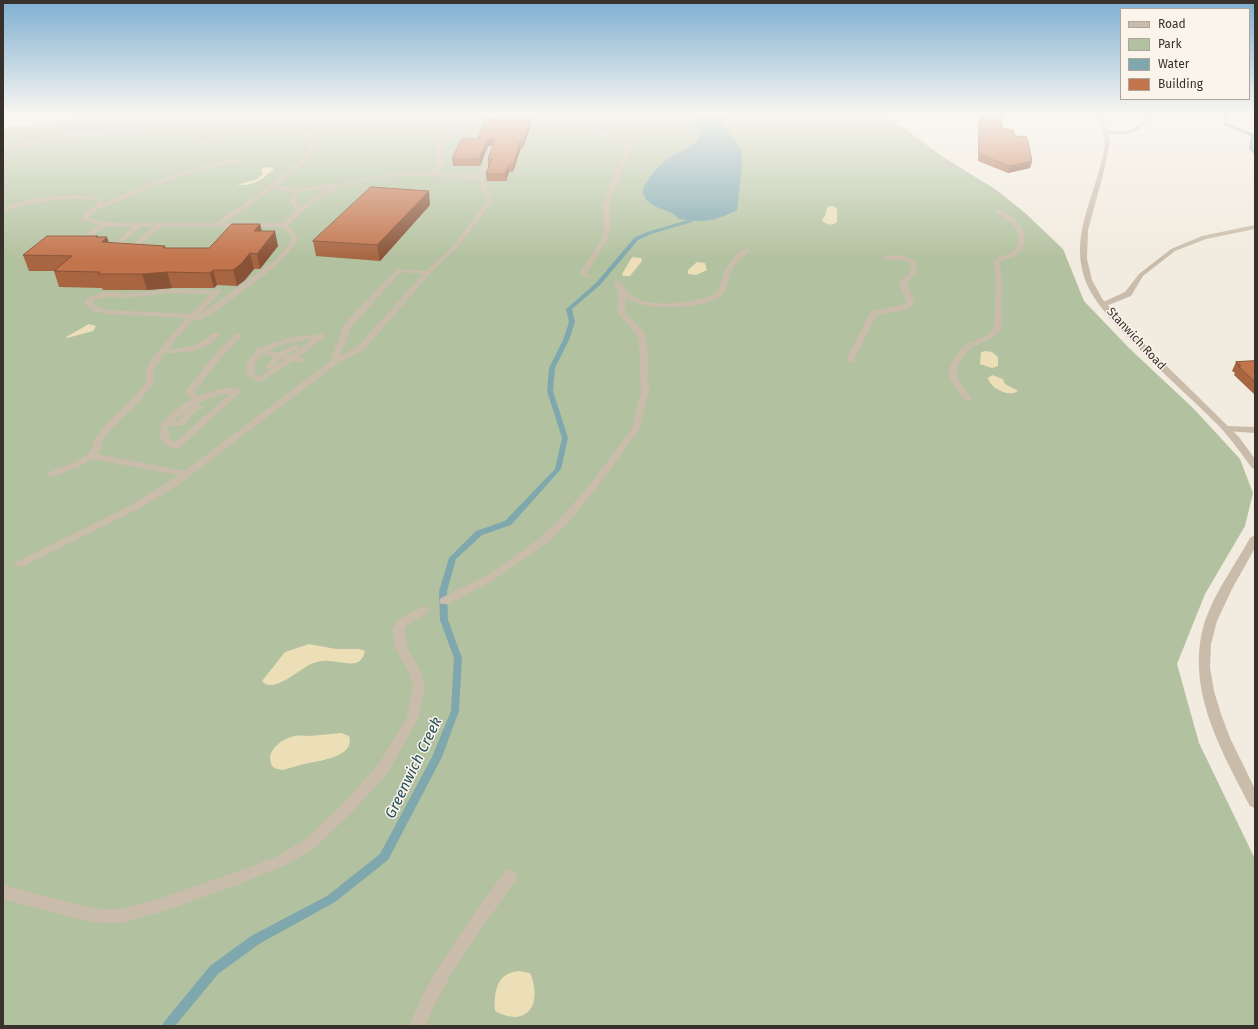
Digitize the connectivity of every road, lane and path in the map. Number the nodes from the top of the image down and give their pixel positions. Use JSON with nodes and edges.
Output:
{"nodes":[{"id":1,"x":222,"y":163,"type":"edge"},
{"id":2,"x":299,"y":163,"type":"edge"},
{"id":3,"x":441,"y":163,"type":"edge"},
{"id":4,"x":486,"y":163,"type":"edge"},
{"id":5,"x":622,"y":163,"type":"edge"},
{"id":6,"x":1103,"y":163,"type":"edge"},
{"id":7,"x":433,"y":174,"type":"junction"},
{"id":8,"x":480,"y":177,"type":"junction"},
{"id":9,"x":348,"y":184,"type":"junction"},
{"id":10,"x":272,"y":187,"type":"junction"},
{"id":11,"x":296,"y":191,"type":"junction"},
{"id":12,"x":122,"y":197,"type":"junction"},
{"id":13,"x":40,"y":198,"type":"junction"},
{"id":14,"x":98,"y":199,"type":"junction"},
{"id":15,"x":3,"y":202,"type":"edge"},
{"id":16,"x":3,"y":208,"type":"edge"},
{"id":17,"x":96,"y":208,"type":"junction"},
{"id":18,"x":300,"y":211,"type":"junction"},
{"id":19,"x":998,"y":212,"type":"dead end"},
{"id":20,"x":104,"y":224,"type":"junction"},
{"id":21,"x":218,"y":224,"type":"junction"},
{"id":22,"x":241,"y":224,"type":"junction"},
{"id":23,"x":139,"y":225,"type":"junction"},
{"id":24,"x":285,"y":225,"type":"junction"},
{"id":25,"x":160,"y":226,"type":"junction"},
{"id":26,"x":1255,"y":226,"type":"edge"},
{"id":27,"x":229,"y":235,"type":"edge"},
{"id":28,"x":118,"y":243,"type":"junction"},
{"id":29,"x":136,"y":245,"type":"junction"},
{"id":30,"x":747,"y":250,"type":"dead end"},
{"id":31,"x":140,"y":258,"type":"edge"},
{"id":32,"x":884,"y":258,"type":"dead end"},
{"id":33,"x":428,"y":273,"type":"junction"},
{"id":34,"x":588,"y":277,"type":"dead end"},
{"id":35,"x":1103,"y":304,"type":"junction"},
{"id":36,"x":193,"y":316,"type":"junction"},
{"id":37,"x":183,"y":326,"type":"junction"},
{"id":38,"x":215,"y":336,"type":"dead end"},
{"id":39,"x":239,"y":336,"type":"dead end"},
{"id":40,"x":296,"y":347,"type":"dead end"},
{"id":41,"x":163,"y":351,"type":"junction"},
{"id":42,"x":259,"y":351,"type":"junction"},
{"id":43,"x":278,"y":355,"type":"junction"},
{"id":44,"x":291,"y":358,"type":"junction"},
{"id":45,"x":301,"y":360,"type":"dead end"},
{"id":46,"x":850,"y":360,"type":"dead end"},
{"id":47,"x":334,"y":362,"type":"junction"},
{"id":48,"x":270,"y":366,"type":"dead end"},
{"id":49,"x":968,"y":398,"type":"dead end"},
{"id":50,"x":198,"y":399,"type":"junction"},
{"id":51,"x":181,"y":413,"type":"junction"},
{"id":52,"x":212,"y":418,"type":"junction"},
{"id":53,"x":1228,"y":429,"type":"junction"},
{"id":54,"x":1255,"y":430,"type":"edge"},
{"id":55,"x":91,"y":456,"type":"junction"},
{"id":56,"x":1255,"y":466,"type":"edge"},
{"id":57,"x":52,"y":474,"type":"dead end"},
{"id":58,"x":188,"y":474,"type":"junction"},
{"id":59,"x":1255,"y":538,"type":"edge"},
{"id":60,"x":20,"y":564,"type":"dead end"},
{"id":61,"x":445,"y":602,"type":"dead end"},
{"id":62,"x":424,"y":610,"type":"dead end"},
{"id":63,"x":1255,"y":802,"type":"edge"},
{"id":64,"x":510,"y":876,"type":"dead end"},
{"id":65,"x":3,"y":892,"type":"edge"},
{"id":66,"x":417,"y":1026,"type":"edge"}],
"edges":[{"from":1,"to":12,"type":"street"},
{"from":2,"to":10,"type":"street"},
{"from":3,"to":7,"type":"street"},
{"from":4,"to":8,"type":"street"},
{"from":5,"to":34,"type":"street"},
{"from":6,"to":35,"type":"street","name":"Stanwich Road"},
{"from":7,"to":8,"type":"street"},
{"from":7,"to":9,"type":"street"},
{"from":8,"to":33,"type":"street"},
{"from":9,"to":11,"type":"street"},
{"from":9,"to":18,"type":"street"},
{"from":10,"to":11,"type":"street"},
{"from":10,"to":21,"type":"street"},
{"from":11,"to":18,"type":"street"},
{"from":12,"to":14,"type":"street"},
{"from":12,"to":17,"type":"street"},
{"from":13,"to":14,"type":"street"},
{"from":13,"to":15,"type":"street"},
{"from":13,"to":16,"type":"street"},
{"from":14,"to":17,"type":"street"},
{"from":17,"to":20,"type":"street"},
{"from":18,"to":24,"type":"street"},
{"from":19,"to":49,"type":"street"},
{"from":20,"to":23,"type":"street"},
{"from":20,"to":28,"type":"street"},
{"from":21,"to":22,"type":"street"},
{"from":21,"to":25,"type":"street"},
{"from":22,"to":24,"type":"street"},
{"from":22,"to":27,"type":"street"},
{"from":23,"to":25,"type":"street"},
{"from":23,"to":28,"type":"street"},
{"from":24,"to":37,"type":"street"},
{"from":25,"to":29,"type":"street"},
{"from":26,"to":35,"type":"street"},
{"from":28,"to":29,"type":"street"},
{"from":29,"to":31,"type":"street"},
{"from":30,"to":61,"type":"street"},
{"from":32,"to":46,"type":"street"},
{"from":33,"to":47,"type":"street"},
{"from":33,"to":47,"type":"street"},
{"from":35,"to":53,"type":"street","name":"Stanwich Road"},
{"from":36,"to":36,"type":"street"},
{"from":36,"to":37,"type":"street"},
{"from":37,"to":41,"type":"street"},
{"from":38,"to":41,"type":"street"},
{"from":39,"to":50,"type":"street"},
{"from":40,"to":43,"type":"street"},
{"from":41,"to":55,"type":"street"},
{"from":42,"to":43,"type":"street"},
{"from":42,"to":44,"type":"street"},
{"from":42,"to":44,"type":"street"},
{"from":43,"to":44,"type":"street"},
{"from":43,"to":48,"type":"street"},
{"from":44,"to":45,"type":"street"},
{"from":47,"to":58,"type":"street"},
{"from":50,"to":51,"type":"street"},
{"from":50,"to":52,"type":"street"},
{"from":51,"to":52,"type":"street"},
{"from":51,"to":52,"type":"street"},
{"from":53,"to":54,"type":"street"},
{"from":53,"to":56,"type":"street","name":"Stanwich Road"},
{"from":55,"to":57,"type":"street"},
{"from":55,"to":58,"type":"street"},
{"from":58,"to":60,"type":"street"},
{"from":59,"to":63,"type":"street"},
{"from":62,"to":65,"type":"street"},
{"from":64,"to":66,"type":"street"}]}
